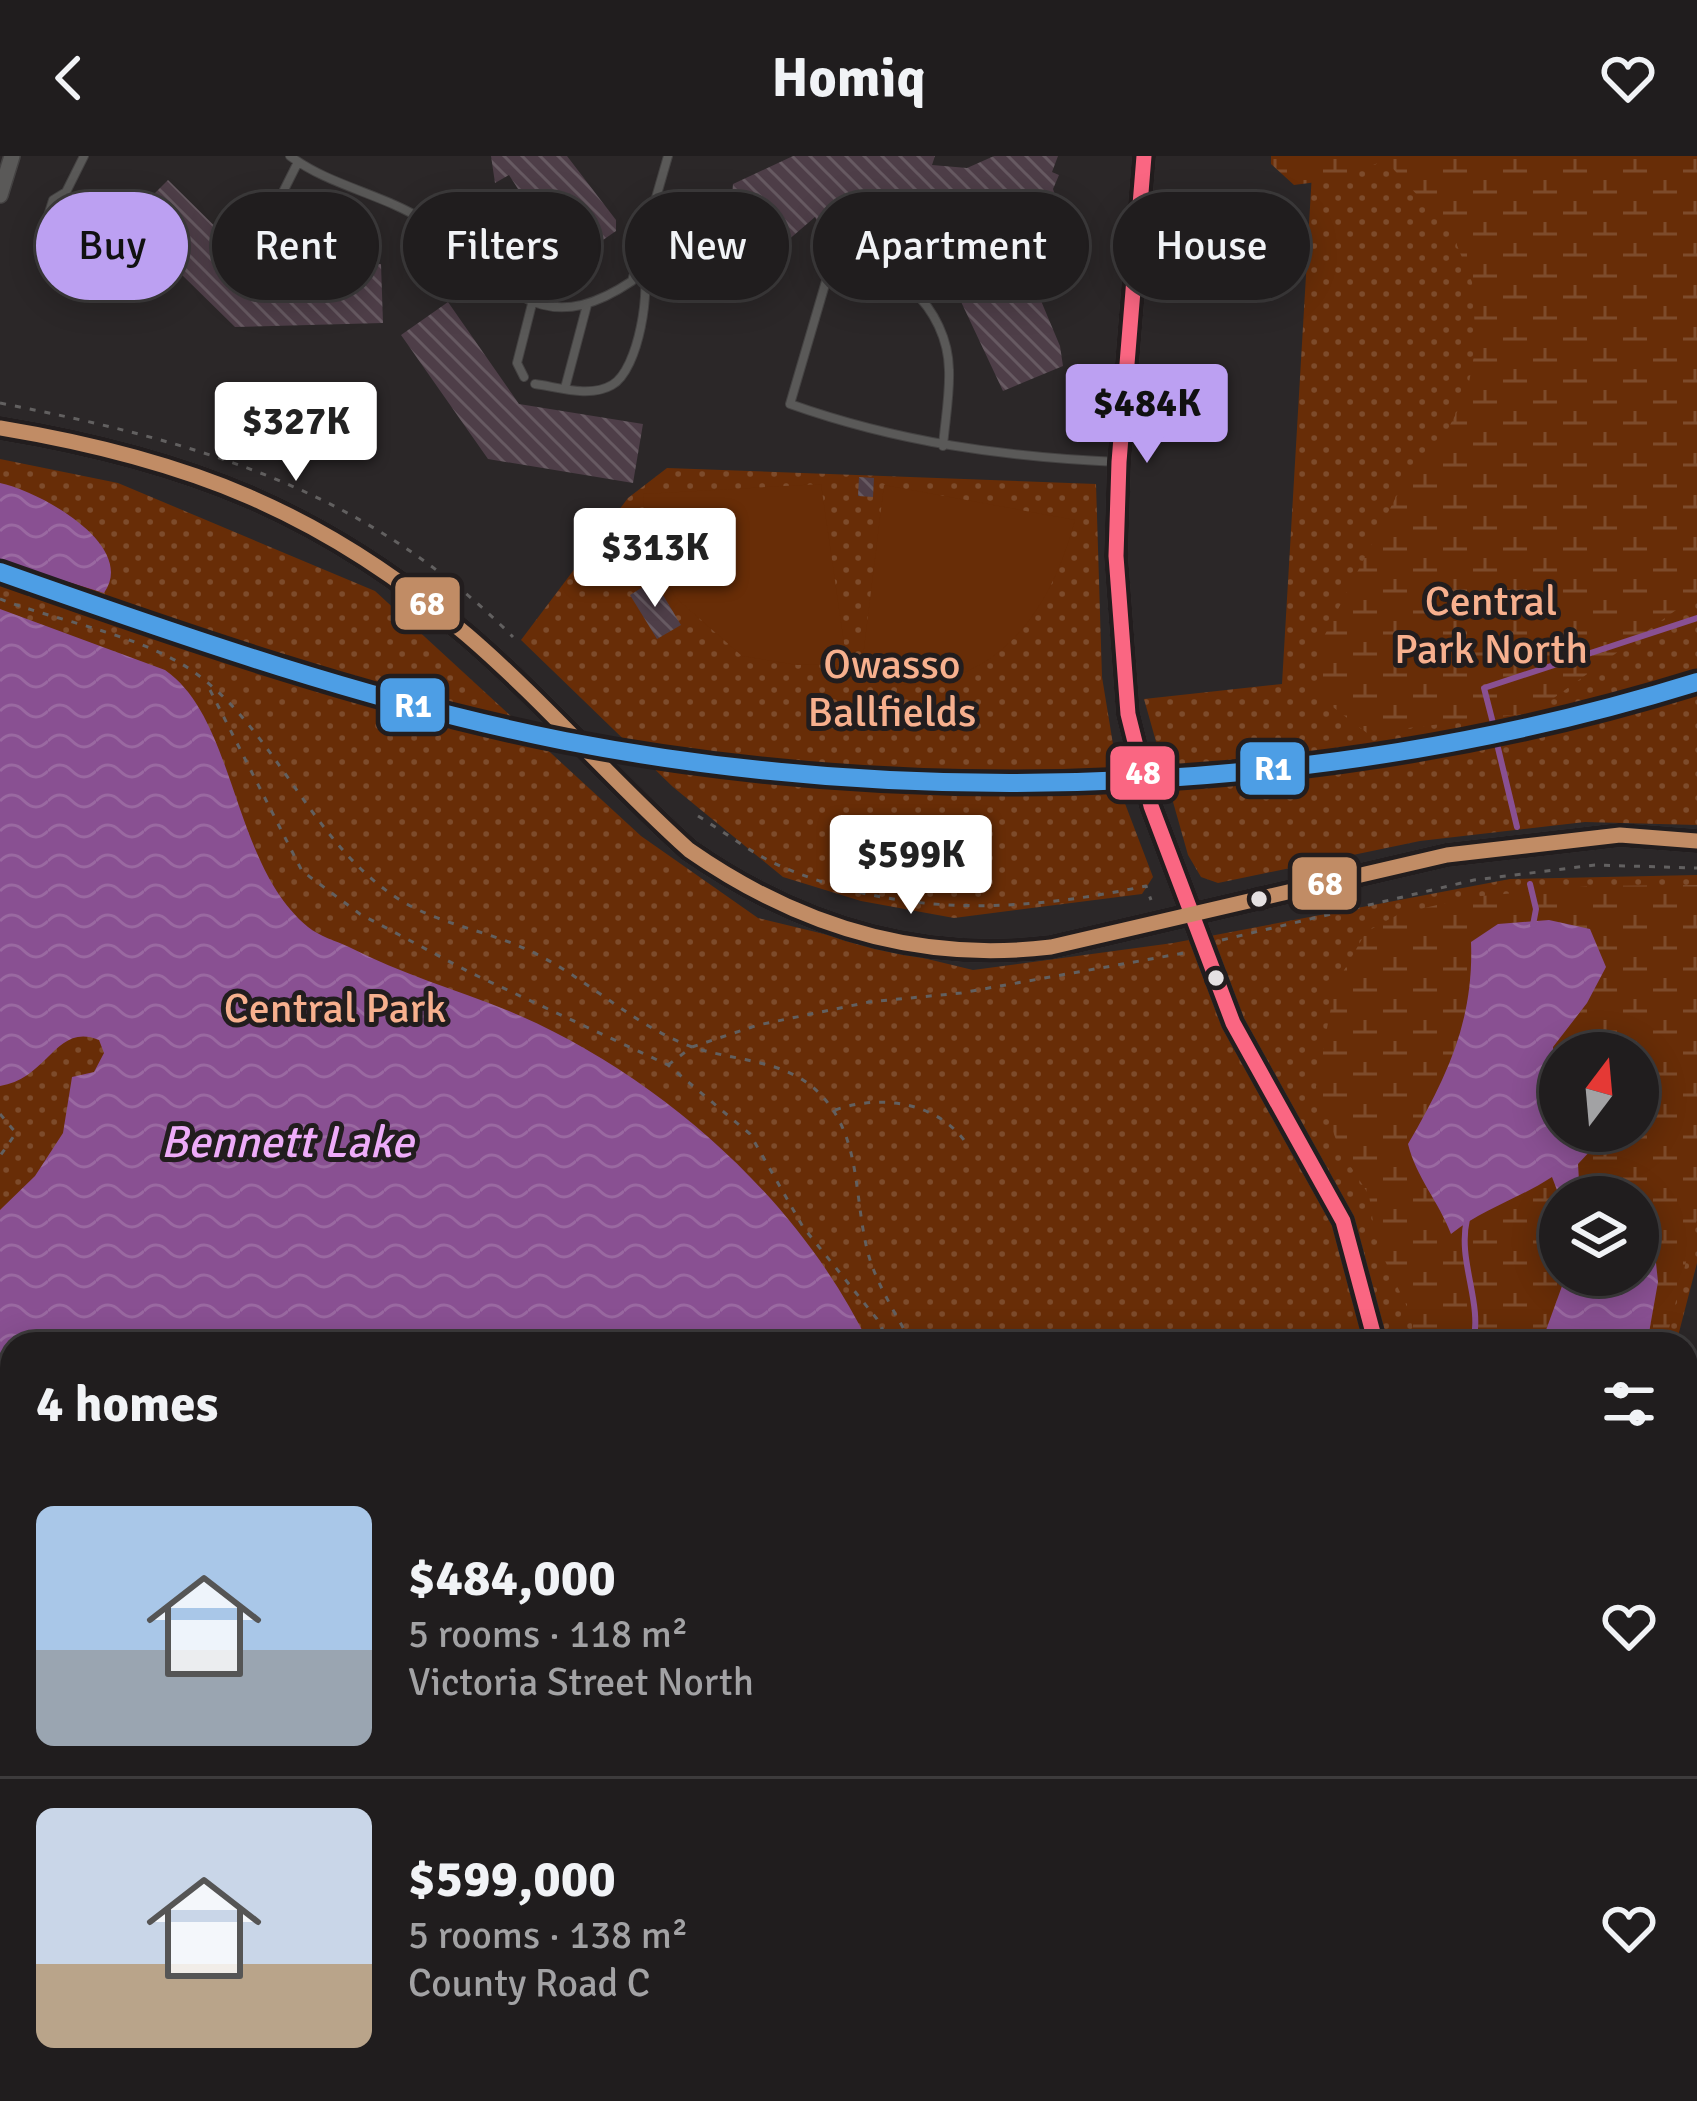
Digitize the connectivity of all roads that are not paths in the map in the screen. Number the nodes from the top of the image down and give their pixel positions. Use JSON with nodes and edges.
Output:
{"nodes":[{"id":1,"x":12,"y":156,"type":"edge"},
{"id":2,"x":84,"y":156,"type":"edge"},
{"id":3,"x":668,"y":156,"type":"edge"},
{"id":4,"x":1144,"y":156,"type":"edge"},
{"id":5,"x":294,"y":159,"type":"edge"},
{"id":6,"x":65,"y":192,"type":"junction"},
{"id":7,"x":282,"y":192,"type":"edge"},
{"id":8,"x":658,"y":192,"type":"edge"},
{"id":9,"x":0,"y":195,"type":"edge"},
{"id":10,"x":403,"y":210,"type":"edge"},
{"id":11,"x":625,"y":285,"type":"edge"},
{"id":12,"x":533,"y":300,"type":"joint"},
{"id":13,"x":646,"y":300,"type":"edge"},
{"id":14,"x":587,"y":305,"type":"junction"},
{"id":15,"x":524,"y":377,"type":"dead end"},
{"id":16,"x":535,"y":384,"type":"dead end"},
{"id":17,"x":565,"y":388,"type":"junction"},
{"id":18,"x":0,"y":428,"type":"edge"},
{"id":19,"x":943,"y":446,"type":"junction"},
{"id":20,"x":1119,"y":463,"type":"junction"},
{"id":21,"x":1697,"y":841,"type":"edge"},
{"id":22,"x":1188,"y":910,"type":"junction"},
{"id":23,"x":1373,"y":1332,"type":"edge"}],
"edges":[{"from":1,"to":9,"type":"street"},
{"from":2,"to":6,"type":"lane"},
{"from":3,"to":8,"type":"lane"},
{"from":4,"to":20,"type":"main road"},
{"from":5,"to":7,"type":"lane"},
{"from":5,"to":10,"type":"lane"},
{"from":6,"to":6,"type":"lane"},
{"from":11,"to":14,"type":"lane"},
{"from":12,"to":14,"type":"lane"},
{"from":12,"to":15,"type":"lane"},
{"from":13,"to":17,"type":"lane"},
{"from":14,"to":17,"type":"lane"},
{"from":16,"to":17,"type":"lane"},
{"from":18,"to":22,"type":"main road"},
{"from":19,"to":19,"type":"lane"},
{"from":19,"to":20,"type":"lane"},
{"from":20,"to":22,"type":"main road"},
{"from":21,"to":22,"type":"main road"},
{"from":22,"to":23,"type":"main road"}]}
